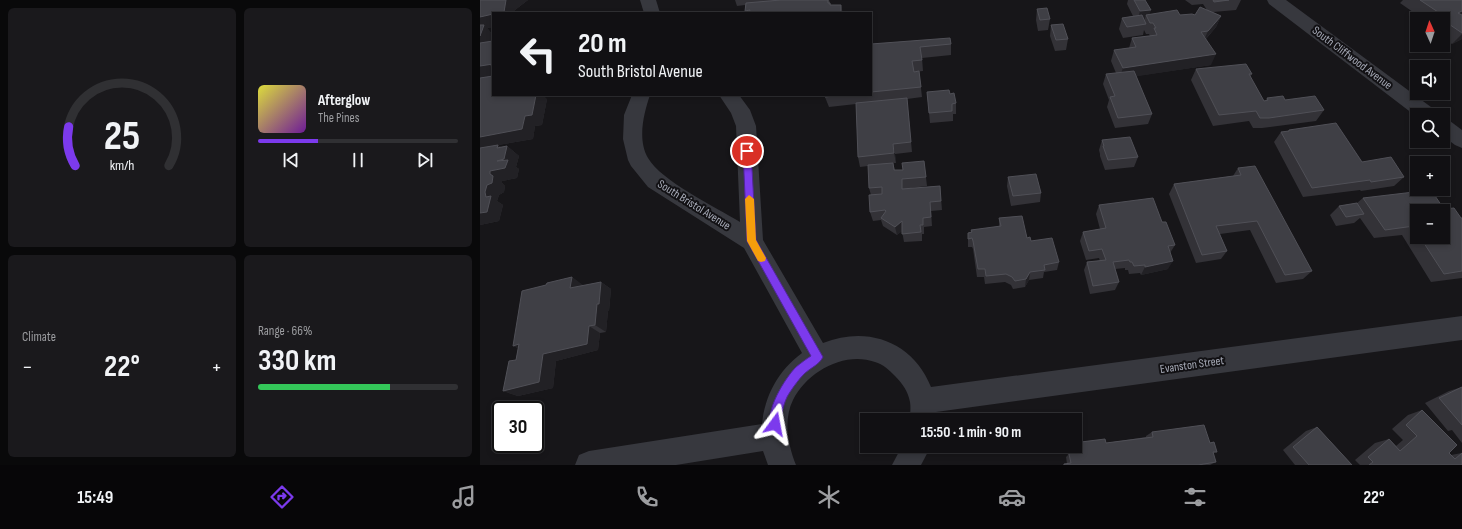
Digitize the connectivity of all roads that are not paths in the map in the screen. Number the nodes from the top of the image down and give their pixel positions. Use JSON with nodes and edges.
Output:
{"nodes":[{"id":1,"x":648,"y":0,"type":"edge"},
{"id":2,"x":1275,"y":0,"type":"edge"},
{"id":3,"x":652,"y":12,"type":"edge"},
{"id":4,"x":641,"y":96,"type":"edge"},
{"id":5,"x":729,"y":96,"type":"edge"},
{"id":6,"x":1419,"y":108,"type":"edge"},
{"id":7,"x":1450,"y":131,"type":"edge"},
{"id":8,"x":1462,"y":140,"type":"edge"},
{"id":9,"x":752,"y":241,"type":"junction"},
{"id":10,"x":1462,"y":328,"type":"edge"},
{"id":11,"x":818,"y":357,"type":"junction"},
{"id":12,"x":923,"y":411,"type":"edge"},
{"id":13,"x":773,"y":436,"type":"junction"},
{"id":14,"x":913,"y":453,"type":"edge"},
{"id":15,"x":589,"y":465,"type":"edge"},
{"id":16,"x":782,"y":465,"type":"edge"},
{"id":17,"x":906,"y":465,"type":"edge"}],
"edges":[{"from":1,"to":3,"type":"street"},
{"from":2,"to":6,"type":"street","name":"South Cliffwood Avenue"},
{"from":4,"to":9,"type":"street","name":"South Bristol Avenue"},
{"from":5,"to":9,"type":"street","name":"South Bristol Avenue"},
{"from":7,"to":8,"type":"street"},
{"from":9,"to":11,"type":"street","name":"South Bristol Avenue"},
{"from":10,"to":12,"type":"street","name":"Evanston Street"},
{"from":11,"to":12,"type":"street"},
{"from":11,"to":13,"type":"street"},
{"from":13,"to":15,"type":"street"},
{"from":13,"to":16,"type":"street"},
{"from":14,"to":17,"type":"street"}]}
